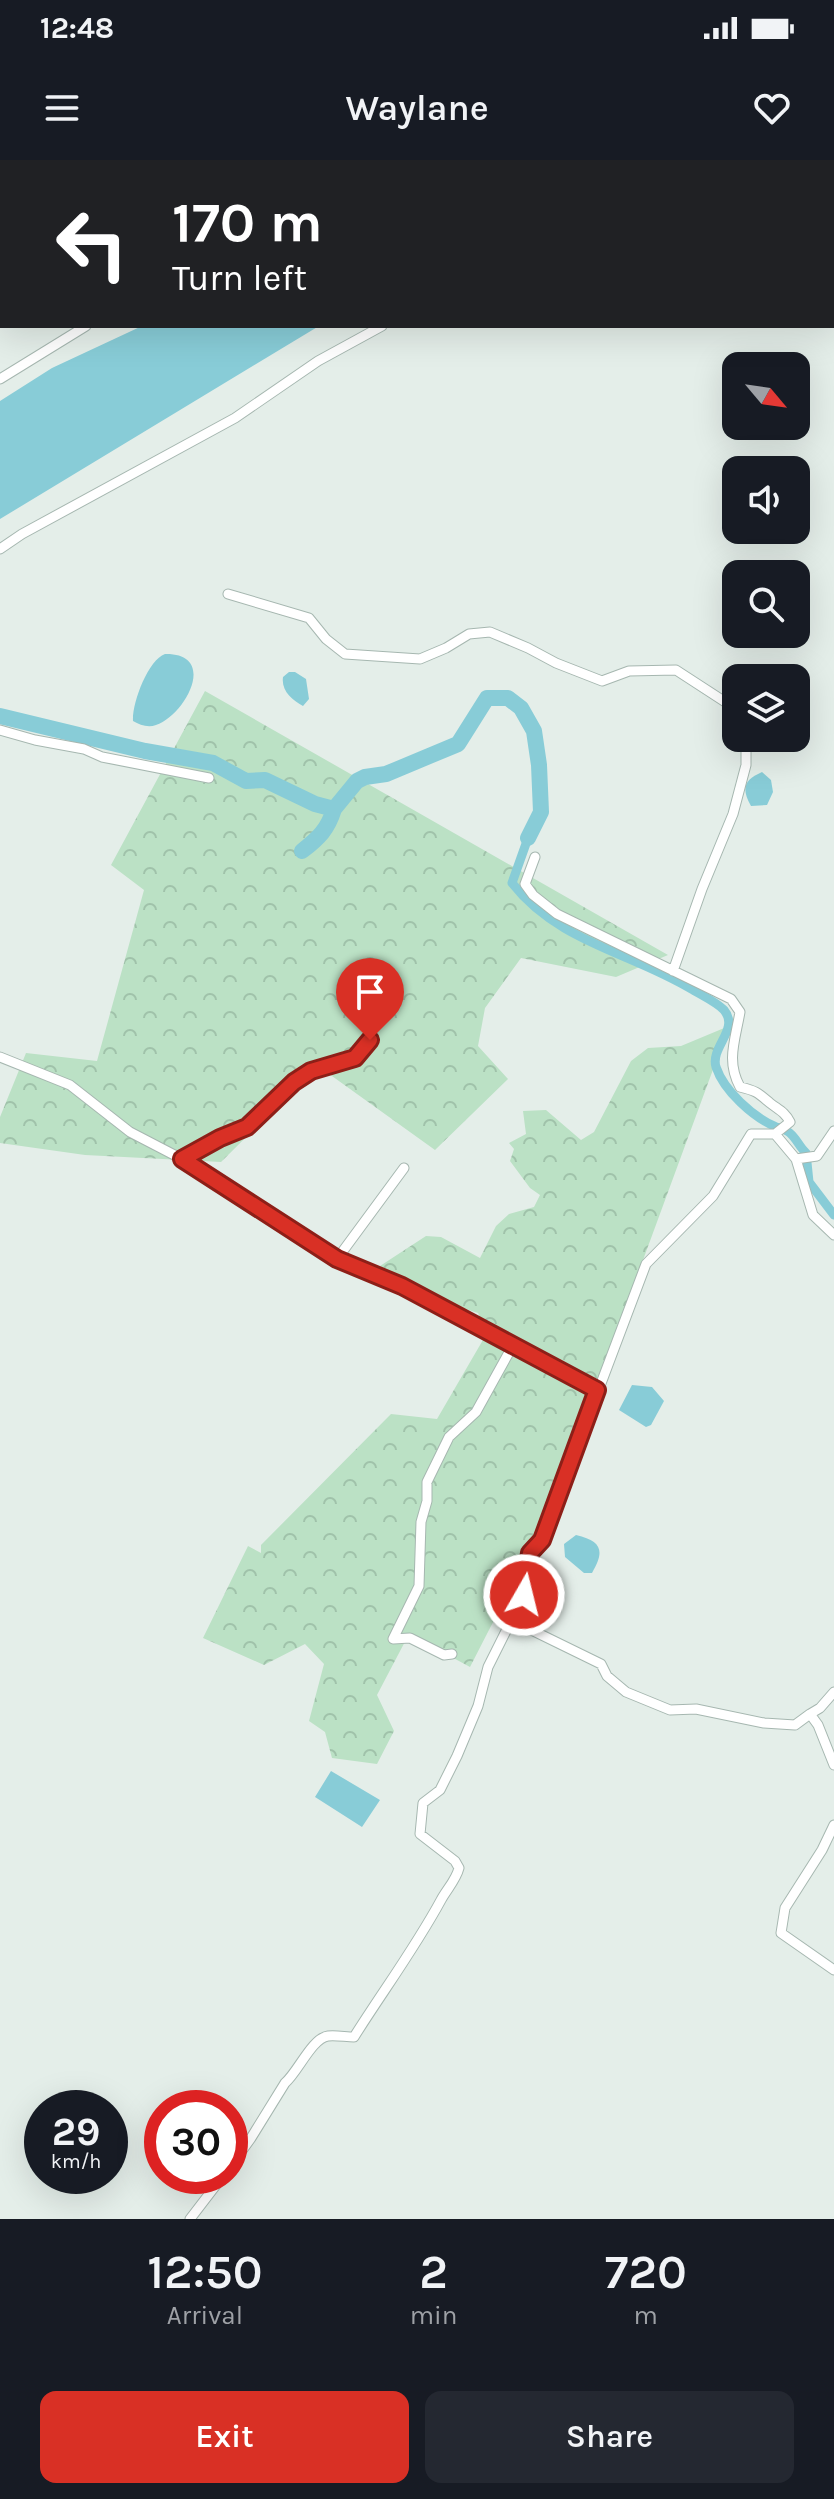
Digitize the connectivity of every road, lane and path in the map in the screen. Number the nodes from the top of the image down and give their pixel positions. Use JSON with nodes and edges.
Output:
{"nodes":[{"id":1,"x":83,"y":328,"type":"edge"},
{"id":2,"x":378,"y":328,"type":"edge"},
{"id":3,"x":0,"y":379,"type":"edge"},
{"id":4,"x":0,"y":549,"type":"edge"},
{"id":5,"x":228,"y":594,"type":"dead end"},
{"id":6,"x":722,"y":700,"type":"edge"},
{"id":7,"x":0,"y":730,"type":"edge"},
{"id":8,"x":746,"y":752,"type":"edge"},
{"id":9,"x":209,"y":778,"type":"dead end"},
{"id":10,"x":535,"y":857,"type":"dead end"},
{"id":11,"x":673,"y":971,"type":"junction"},
{"id":12,"x":370,"y":1040,"type":"dead end"},
{"id":13,"x":0,"y":1057,"type":"edge"},
{"id":14,"x":834,"y":1131,"type":"edge"},
{"id":15,"x":775,"y":1134,"type":"junction"},
{"id":16,"x":182,"y":1159,"type":"junction"},
{"id":17,"x":796,"y":1159,"type":"junction"},
{"id":18,"x":404,"y":1168,"type":"dead end"},
{"id":19,"x":834,"y":1235,"type":"edge"},
{"id":20,"x":337,"y":1259,"type":"junction"},
{"id":21,"x":512,"y":1347,"type":"junction"},
{"id":22,"x":597,"y":1390,"type":"junction"},
{"id":23,"x":511,"y":1620,"type":"junction"},
{"id":24,"x":452,"y":1654,"type":"dead end"},
{"id":25,"x":834,"y":1692,"type":"edge"},
{"id":26,"x":810,"y":1714,"type":"junction"},
{"id":27,"x":834,"y":1765,"type":"edge"},
{"id":28,"x":834,"y":1825,"type":"edge"},
{"id":29,"x":834,"y":1970,"type":"edge"},
{"id":30,"x":248,"y":2142,"type":"edge"},
{"id":31,"x":209,"y":2194,"type":"edge"},
{"id":32,"x":190,"y":2219,"type":"edge"}],
"edges":[{"from":1,"to":3,"type":"street"},
{"from":2,"to":4,"type":"street"},
{"from":5,"to":6,"type":"street"},
{"from":7,"to":9,"type":"street"},
{"from":8,"to":11,"type":"street"},
{"from":10,"to":11,"type":"street"},
{"from":11,"to":15,"type":"street"},
{"from":12,"to":16,"type":"street"},
{"from":13,"to":16,"type":"street"},
{"from":14,"to":17,"type":"street"},
{"from":15,"to":17,"type":"street"},
{"from":15,"to":22,"type":"street"},
{"from":16,"to":20,"type":"street"},
{"from":17,"to":19,"type":"street"},
{"from":18,"to":20,"type":"street"},
{"from":20,"to":21,"type":"street"},
{"from":21,"to":22,"type":"street"},
{"from":21,"to":24,"type":"street"},
{"from":22,"to":23,"type":"street"},
{"from":23,"to":26,"type":"street"},
{"from":23,"to":30,"type":"street"},
{"from":25,"to":26,"type":"street"},
{"from":26,"to":27,"type":"street"},
{"from":28,"to":29,"type":"street"},
{"from":31,"to":32,"type":"street"}]}
